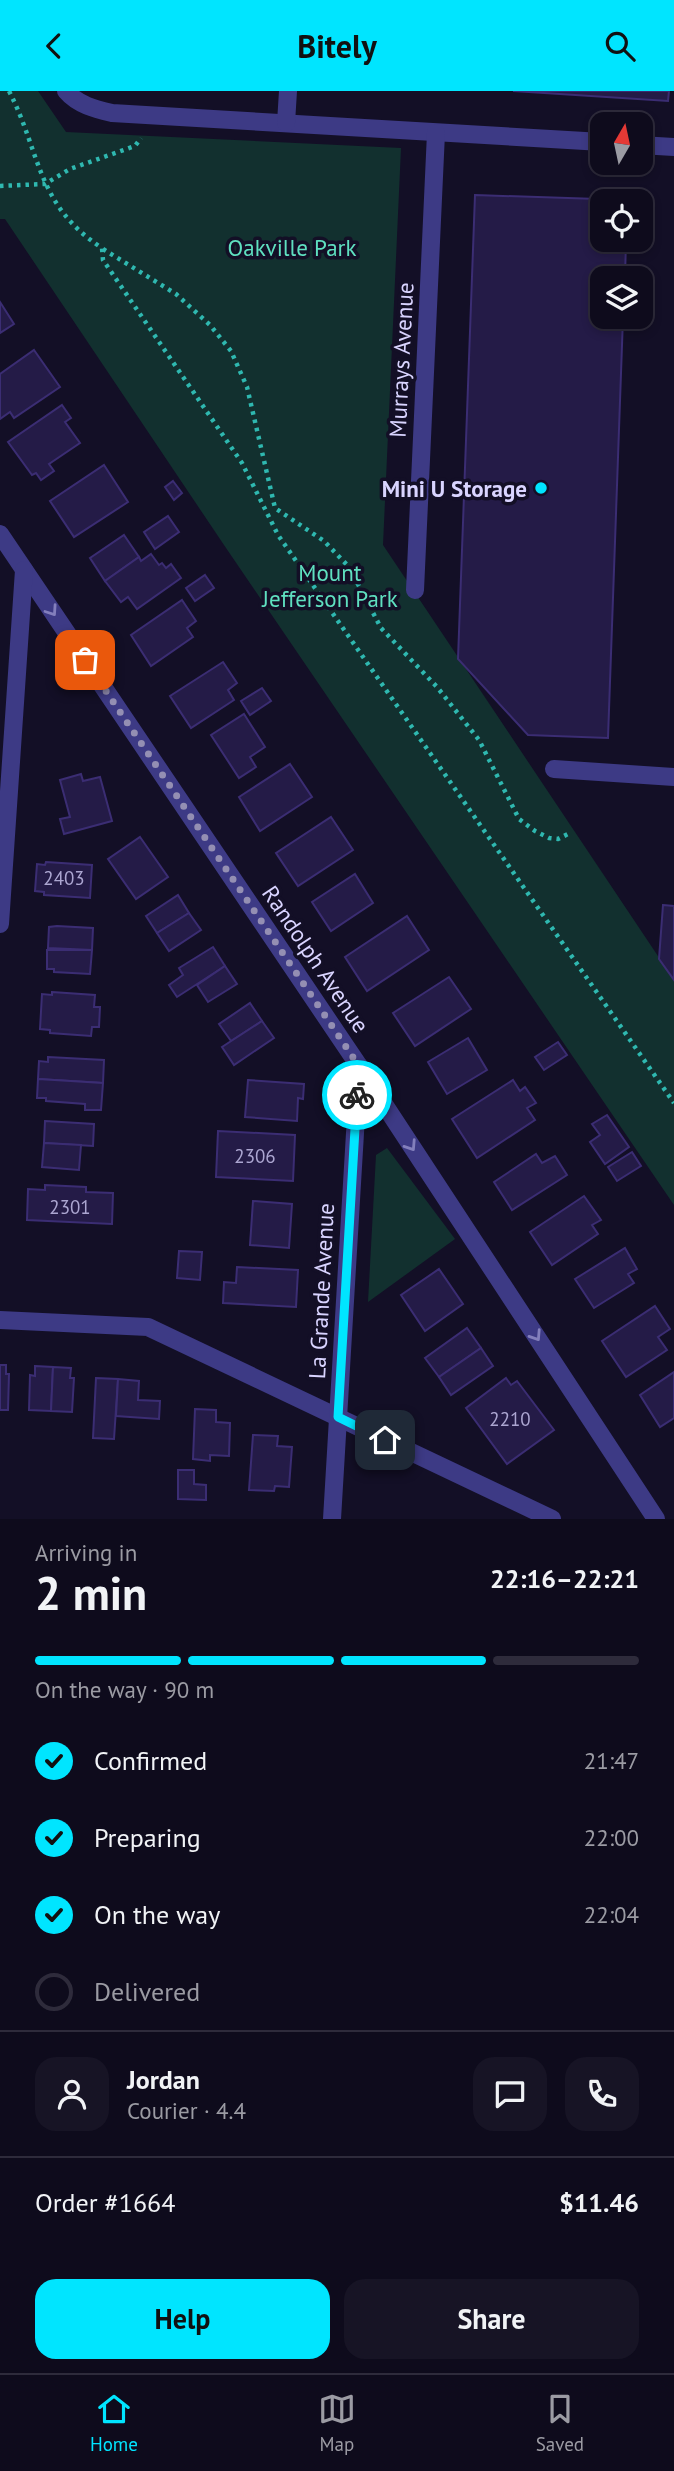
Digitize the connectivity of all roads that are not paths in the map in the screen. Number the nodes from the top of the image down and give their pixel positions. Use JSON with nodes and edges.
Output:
{"nodes":[{"id":1,"x":66,"y":91,"type":"edge"},
{"id":2,"x":288,"y":91,"type":"edge"},
{"id":3,"x":286,"y":123,"type":"junction"},
{"id":4,"x":436,"y":133,"type":"junction"},
{"id":5,"x":590,"y":141,"type":"edge"},
{"id":6,"x":653,"y":146,"type":"edge"},
{"id":7,"x":674,"y":147,"type":"edge"},
{"id":8,"x":0,"y":534,"type":"edge"},
{"id":9,"x":24,"y":570,"type":"junction"},
{"id":10,"x":415,"y":590,"type":"dead end"},
{"id":11,"x":554,"y":769,"type":"dead end"},
{"id":12,"x":674,"y":777,"type":"edge"},
{"id":13,"x":0,"y":924,"type":"edge"},
{"id":14,"x":359,"y":1066,"type":"junction"},
{"id":15,"x":0,"y":1320,"type":"edge"},
{"id":16,"x":338,"y":1417,"type":"junction"},
{"id":17,"x":332,"y":1519,"type":"edge"},
{"id":18,"x":552,"y":1519,"type":"edge"},
{"id":19,"x":656,"y":1519,"type":"edge"}],
"edges":[{"from":1,"to":3,"type":"street"},
{"from":2,"to":3,"type":"street"},
{"from":3,"to":4,"type":"street"},
{"from":4,"to":5,"type":"street"},
{"from":4,"to":10,"type":"street","name":"Murrays Avenue"},
{"from":6,"to":7,"type":"street"},
{"from":8,"to":9,"type":"street","name":"Randolph Avenue"},
{"from":9,"to":13,"type":"street"},
{"from":9,"to":14,"type":"street","name":"Randolph Avenue","one_way":true},
{"from":11,"to":12,"type":"street"},
{"from":14,"to":16,"type":"street","name":"La Grande Avenue"},
{"from":14,"to":19,"type":"street","name":"Randolph Avenue","one_way":true},
{"from":15,"to":16,"type":"street"},
{"from":16,"to":17,"type":"street","name":"La Grande Avenue"},
{"from":16,"to":18,"type":"street"}]}
